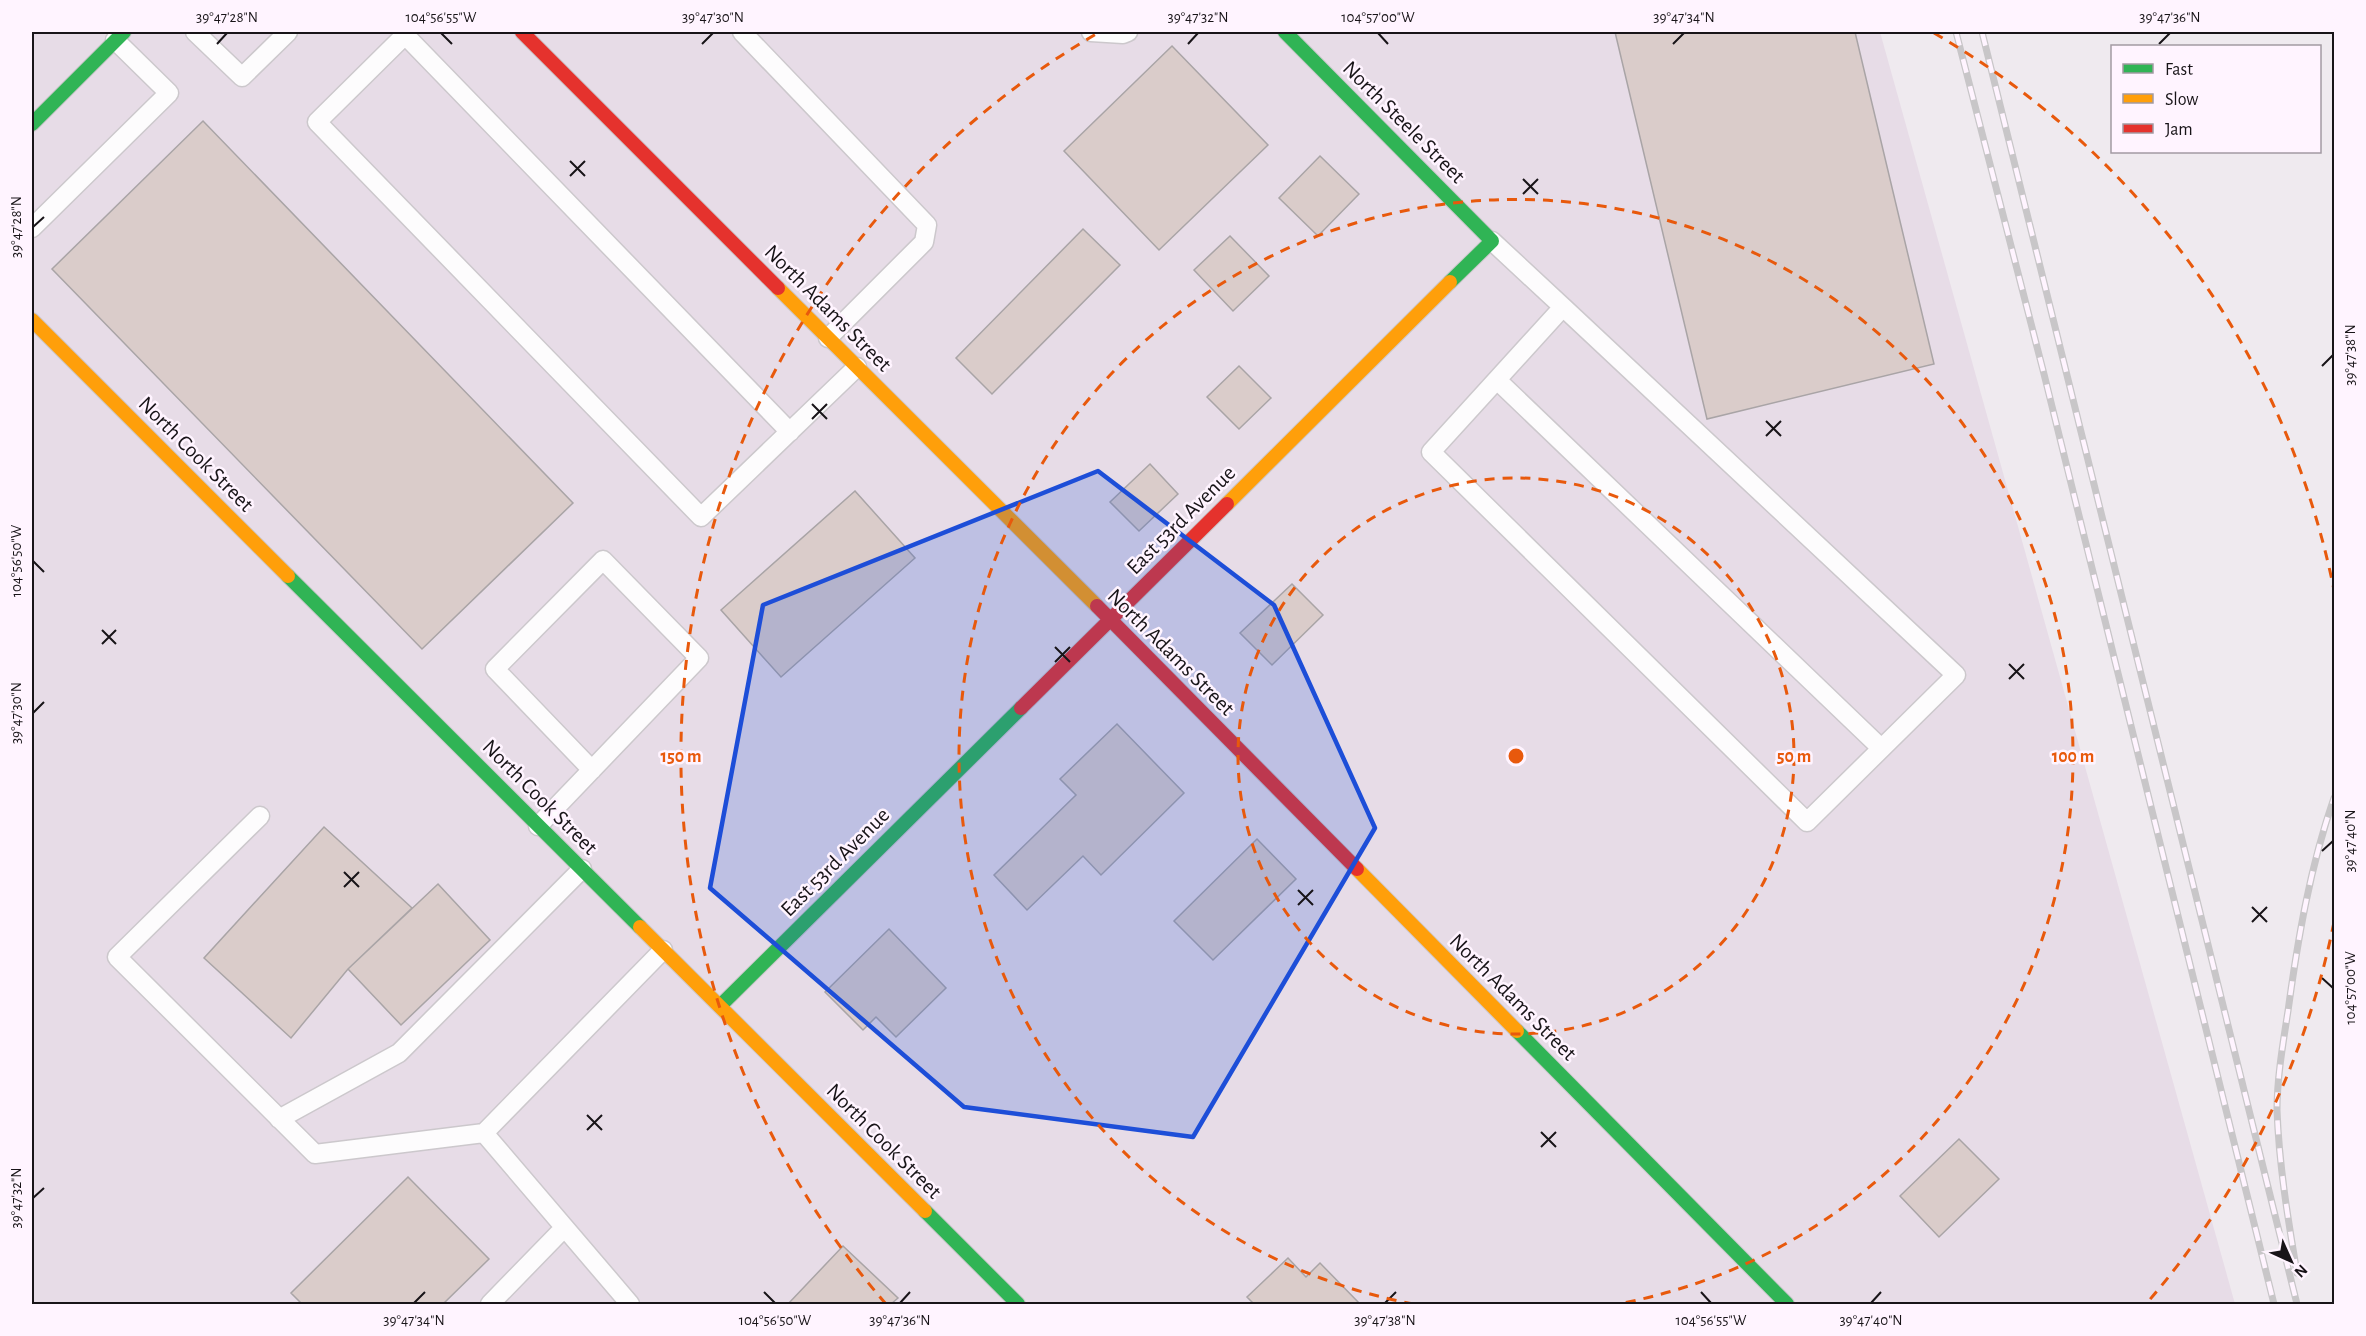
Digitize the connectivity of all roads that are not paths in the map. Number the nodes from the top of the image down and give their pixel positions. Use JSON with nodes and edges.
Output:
{"nodes":[{"id":1,"x":195,"y":32,"type":"edge"},
{"id":2,"x":288,"y":32,"type":"edge"},
{"id":3,"x":522,"y":32,"type":"edge"},
{"id":4,"x":742,"y":32,"type":"edge"},
{"id":5,"x":1091,"y":32,"type":"edge"},
{"id":6,"x":1128,"y":32,"type":"edge"},
{"id":7,"x":1286,"y":32,"type":"edge"},
{"id":8,"x":120,"y":36,"type":"edge"},
{"id":9,"x":32,"y":124,"type":"edge"},
{"id":10,"x":32,"y":228,"type":"edge"},
{"id":11,"x":1492,"y":241,"type":"junction"},
{"id":12,"x":1563,"y":307,"type":"junction"},
{"id":13,"x":32,"y":320,"type":"edge"},
{"id":14,"x":828,"y":338,"type":"junction"},
{"id":15,"x":857,"y":367,"type":"junction"},
{"id":16,"x":1497,"y":380,"type":"junction"},
{"id":17,"x":790,"y":432,"type":"junction"},
{"id":18,"x":1110,"y":620,"type":"junction"},
{"id":19,"x":1881,"y":748,"type":"junction"},
{"id":20,"x":592,"y":770,"type":"junction"},
{"id":21,"x":260,"y":816,"type":"dead end"},
{"id":22,"x":538,"y":826,"type":"junction"},
{"id":23,"x":582,"y":869,"type":"junction"},
{"id":24,"x":663,"y":950,"type":"junction"},
{"id":25,"x":720,"y":1006,"type":"junction"},
{"id":26,"x":279,"y":1119,"type":"junction"},
{"id":27,"x":484,"y":1133,"type":"junction"},
{"id":28,"x":564,"y":1228,"type":"junction"},
{"id":29,"x":490,"y":1305,"type":"edge"},
{"id":30,"x":630,"y":1305,"type":"edge"},
{"id":31,"x":1018,"y":1305,"type":"edge"},
{"id":32,"x":1787,"y":1305,"type":"edge"}],
"edges":[{"from":1,"to":2,"type":"lane"},
{"from":3,"to":14,"type":"street","name":"North Adams Street"},
{"from":4,"to":14,"type":"lane"},
{"from":5,"to":6,"type":"lane"},
{"from":7,"to":11,"type":"street","name":"North Steele Street"},
{"from":8,"to":9,"type":"street"},
{"from":8,"to":10,"type":"lane"},
{"from":11,"to":12,"type":"lane"},
{"from":11,"to":18,"type":"street","name":"East 53rd Avenue"},
{"from":12,"to":16,"type":"lane"},
{"from":12,"to":19,"type":"lane"},
{"from":13,"to":22,"type":"street","name":"North Cook Street"},
{"from":14,"to":15,"type":"street","name":"North Adams Street"},
{"from":15,"to":17,"type":"lane"},
{"from":15,"to":18,"type":"street","name":"North Adams Street"},
{"from":16,"to":19,"type":"lane"},
{"from":16,"to":19,"type":"lane"},
{"from":17,"to":17,"type":"lane"},
{"from":18,"to":25,"type":"street","name":"East 53rd Avenue"},
{"from":18,"to":32,"type":"street","name":"North Adams Street"},
{"from":20,"to":20,"type":"lane"},
{"from":20,"to":22,"type":"lane"},
{"from":21,"to":26,"type":"lane"},
{"from":22,"to":23,"type":"street","name":"North Cook Street"},
{"from":23,"to":24,"type":"street","name":"North Cook Street"},
{"from":23,"to":26,"type":"lane"},
{"from":24,"to":25,"type":"street","name":"North Cook Street"},
{"from":24,"to":27,"type":"lane"},
{"from":25,"to":31,"type":"street","name":"North Cook Street"},
{"from":26,"to":27,"type":"lane"},
{"from":27,"to":28,"type":"lane"},
{"from":28,"to":29,"type":"lane"},
{"from":28,"to":30,"type":"lane"}]}
